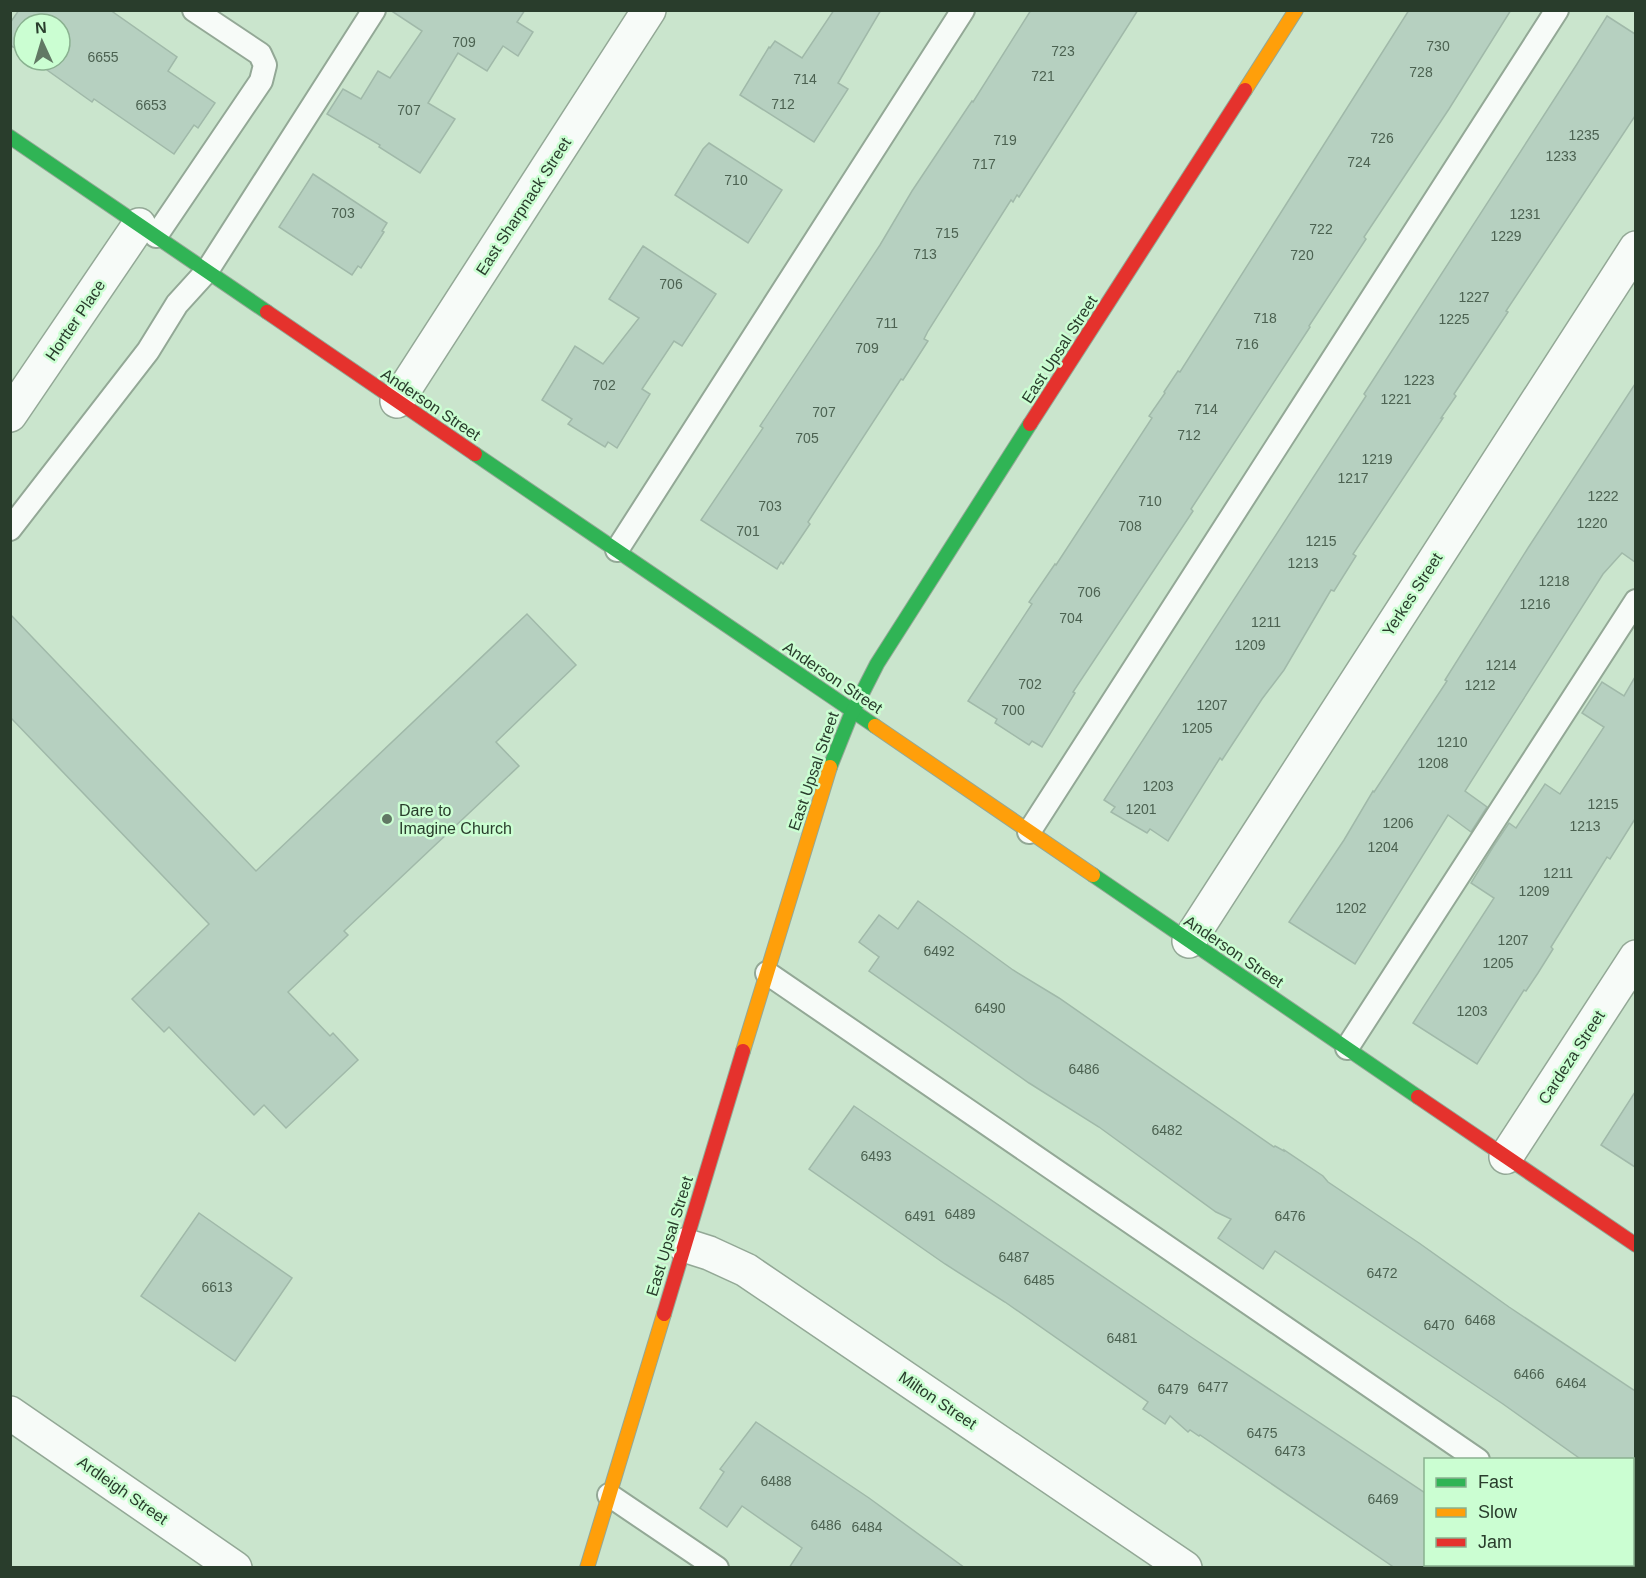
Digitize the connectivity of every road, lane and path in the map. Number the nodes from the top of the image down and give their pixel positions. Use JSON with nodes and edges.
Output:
{"nodes":[{"id":1,"x":194,"y":10,"type":"edge"},
{"id":2,"x":374,"y":10,"type":"edge"},
{"id":3,"x":649,"y":10,"type":"edge"},
{"id":4,"x":963,"y":10,"type":"edge"},
{"id":5,"x":1296,"y":10,"type":"edge"},
{"id":6,"x":1557,"y":10,"type":"edge"},
{"id":7,"x":10,"y":137,"type":"edge"},
{"id":8,"x":148,"y":230,"type":"junction"},
{"id":9,"x":1635,"y":248,"type":"edge"},
{"id":10,"x":207,"y":271,"type":"junction"},
{"id":11,"x":397,"y":401,"type":"junction"},
{"id":12,"x":10,"y":416,"type":"edge"},
{"id":13,"x":10,"y":529,"type":"edge"},
{"id":14,"x":617,"y":550,"type":"junction"},
{"id":15,"x":1635,"y":601,"type":"edge"},
{"id":16,"x":852,"y":710,"type":"junction"},
{"id":17,"x":1029,"y":832,"type":"junction"},
{"id":18,"x":1189,"y":941,"type":"junction"},
{"id":19,"x":1635,"y":957,"type":"edge"},
{"id":20,"x":767,"y":973,"type":"junction"},
{"id":21,"x":1347,"y":1048,"type":"junction"},
{"id":22,"x":1506,"y":1157,"type":"junction"},
{"id":23,"x":684,"y":1245,"type":"junction"},
{"id":24,"x":1635,"y":1245,"type":"edge"},
{"id":25,"x":10,"y":1413,"type":"edge"},
{"id":26,"x":1475,"y":1458,"type":"edge"},
{"id":27,"x":609,"y":1495,"type":"junction"},
{"id":28,"x":235,"y":1568,"type":"edge"},
{"id":29,"x":587,"y":1568,"type":"edge"},
{"id":30,"x":717,"y":1568,"type":"edge"},
{"id":31,"x":1185,"y":1568,"type":"edge"}],
"edges":[{"from":1,"to":8,"type":"lane"},
{"from":2,"to":10,"type":"lane"},
{"from":3,"to":11,"type":"street","name":"East Sharpnack Street"},
{"from":4,"to":14,"type":"lane"},
{"from":5,"to":16,"type":"street","name":"East Upsal Street"},
{"from":6,"to":17,"type":"lane"},
{"from":7,"to":8,"type":"street","name":"Anderson Street"},
{"from":8,"to":10,"type":"street","name":"Anderson Street"},
{"from":8,"to":12,"type":"street","name":"Hortter Place"},
{"from":9,"to":18,"type":"street","name":"Yerkes Street"},
{"from":10,"to":11,"type":"street","name":"Anderson Street"},
{"from":10,"to":13,"type":"lane"},
{"from":11,"to":14,"type":"street","name":"Anderson Street"},
{"from":14,"to":16,"type":"street","name":"Anderson Street"},
{"from":15,"to":21,"type":"lane"},
{"from":16,"to":17,"type":"street","name":"Anderson Street"},
{"from":16,"to":20,"type":"street","name":"East Upsal Street"},
{"from":17,"to":18,"type":"street","name":"Anderson Street"},
{"from":18,"to":21,"type":"street","name":"Anderson Street"},
{"from":19,"to":22,"type":"street","name":"Cardeza Street"},
{"from":20,"to":23,"type":"street","name":"East Upsal Street"},
{"from":20,"to":26,"type":"lane"},
{"from":21,"to":22,"type":"street","name":"Anderson Street"},
{"from":22,"to":24,"type":"street","name":"Anderson Street"},
{"from":23,"to":27,"type":"street","name":"East Upsal Street"},
{"from":23,"to":31,"type":"street","name":"Milton Street"},
{"from":25,"to":28,"type":"street","name":"Ardleigh Street"},
{"from":27,"to":29,"type":"street","name":"East Upsal Street"},
{"from":27,"to":30,"type":"lane"}]}
